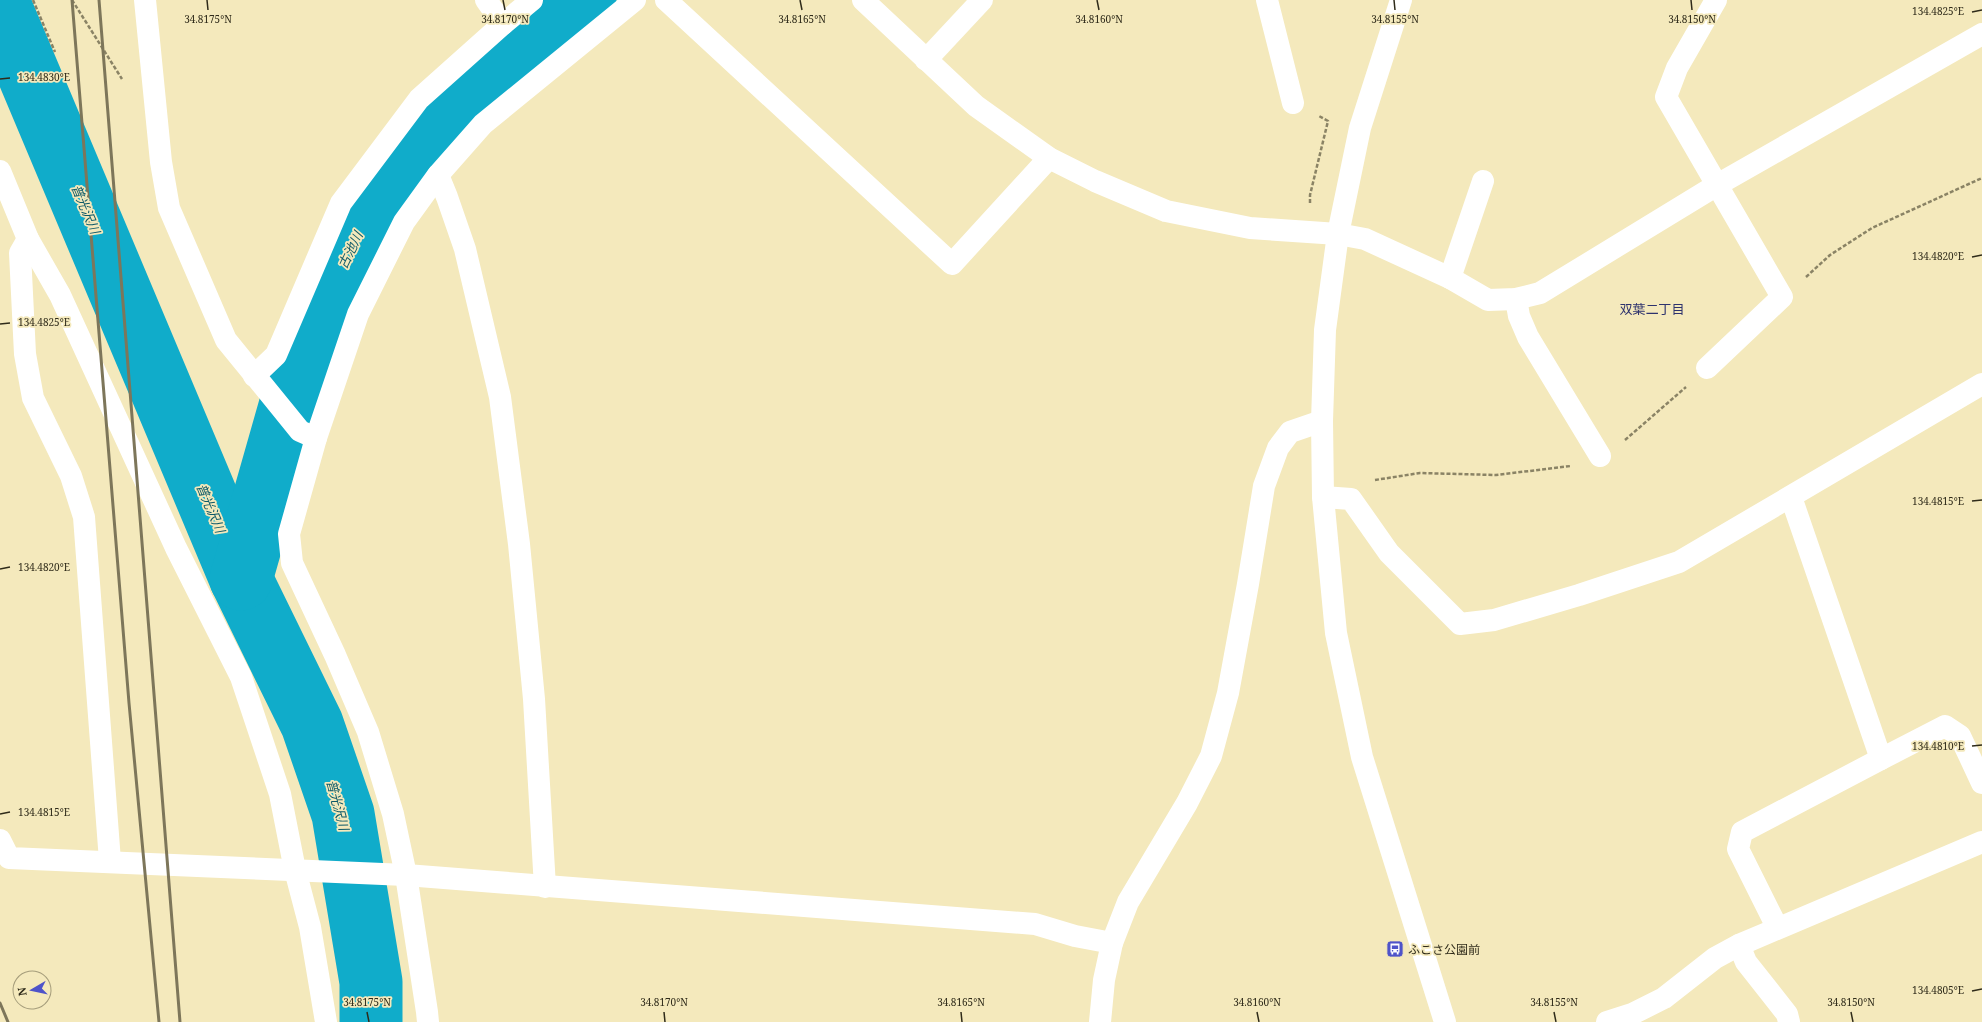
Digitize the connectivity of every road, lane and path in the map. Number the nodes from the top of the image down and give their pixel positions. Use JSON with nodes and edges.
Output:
{"nodes":[{"id":1,"x":33,"y":0,"type":"edge"},
{"id":2,"x":72,"y":0,"type":"edge"},
{"id":3,"x":145,"y":0,"type":"edge"},
{"id":4,"x":486,"y":0,"type":"edge"},
{"id":5,"x":532,"y":0,"type":"edge"},
{"id":6,"x":635,"y":0,"type":"edge"},
{"id":7,"x":666,"y":0,"type":"edge"},
{"id":8,"x":863,"y":0,"type":"edge"},
{"id":9,"x":982,"y":0,"type":"edge"},
{"id":10,"x":1267,"y":0,"type":"edge"},
{"id":11,"x":1401,"y":0,"type":"edge"},
{"id":12,"x":1716,"y":0,"type":"edge"},
{"id":13,"x":502,"y":24,"type":"junction"},
{"id":14,"x":1982,"y":34,"type":"edge"},
{"id":15,"x":55,"y":52,"type":"dead end"},
{"id":16,"x":926,"y":60,"type":"junction"},
{"id":17,"x":154,"y":99,"type":"junction"},
{"id":18,"x":1293,"y":103,"type":"joint"},
{"id":19,"x":1048,"y":158,"type":"junction"},
{"id":20,"x":0,"y":171,"type":"edge"},
{"id":21,"x":438,"y":176,"type":"junction"},
{"id":22,"x":1982,"y":178,"type":"edge"},
{"id":23,"x":1483,"y":181,"type":"dead end"},
{"id":24,"x":1716,"y":186,"type":"junction"},
{"id":25,"x":1310,"y":232,"type":"junction"},
{"id":26,"x":1338,"y":234,"type":"junction"},
{"id":27,"x":28,"y":239,"type":"junction"},
{"id":28,"x":1450,"y":278,"type":"junction"},
{"id":29,"x":1782,"y":297,"type":"junction"},
{"id":30,"x":1516,"y":299,"type":"junction"},
{"id":31,"x":1707,"y":368,"type":"joint"},
{"id":32,"x":254,"y":376,"type":"junction"},
{"id":33,"x":1982,"y":384,"type":"edge"},
{"id":34,"x":1322,"y":421,"type":"junction"},
{"id":35,"x":308,"y":434,"type":"junction"},
{"id":36,"x":1600,"y":456,"type":"junction"},
{"id":37,"x":1323,"y":496,"type":"junction"},
{"id":38,"x":1791,"y":497,"type":"junction"},
{"id":39,"x":1351,"y":498,"type":"junction"},
{"id":40,"x":1881,"y":759,"type":"junction"},
{"id":41,"x":1982,"y":783,"type":"edge"},
{"id":42,"x":0,"y":840,"type":"edge"},
{"id":43,"x":1982,"y":842,"type":"edge"},
{"id":44,"x":110,"y":862,"type":"junction"},
{"id":45,"x":304,"y":871,"type":"junction"},
{"id":46,"x":397,"y":875,"type":"junction"},
{"id":47,"x":545,"y":887,"type":"junction"},
{"id":48,"x":1777,"y":927,"type":"junction"},
{"id":49,"x":1112,"y":943,"type":"junction"},
{"id":50,"x":1739,"y":945,"type":"junction"},
{"id":51,"x":326,"y":1022,"type":"edge"},
{"id":52,"x":428,"y":1022,"type":"edge"},
{"id":53,"x":1100,"y":1022,"type":"edge"},
{"id":54,"x":1445,"y":1022,"type":"edge"},
{"id":55,"x":1607,"y":1022,"type":"edge"},
{"id":56,"x":1789,"y":1022,"type":"edge"}],
"edges":[{"from":1,"to":15,"type":"path"},
{"from":2,"to":17,"type":"path"},
{"from":3,"to":17,"type":"street"},
{"from":4,"to":13,"type":"street"},
{"from":5,"to":13,"type":"street"},
{"from":6,"to":21,"type":"street"},
{"from":7,"to":19,"type":"street"},
{"from":8,"to":16,"type":"street"},
{"from":9,"to":16,"type":"street"},
{"from":10,"to":18,"type":"street"},
{"from":11,"to":26,"type":"street"},
{"from":12,"to":24,"type":"street"},
{"from":13,"to":32,"type":"street"},
{"from":14,"to":24,"type":"street"},
{"from":16,"to":19,"type":"street"},
{"from":17,"to":32,"type":"street"},
{"from":18,"to":25,"type":"path"},
{"from":19,"to":25,"type":"street"},
{"from":20,"to":27,"type":"street"},
{"from":21,"to":35,"type":"street"},
{"from":21,"to":47,"type":"street"},
{"from":22,"to":29,"type":"path"},
{"from":23,"to":28,"type":"street"},
{"from":24,"to":29,"type":"street"},
{"from":24,"to":30,"type":"street"},
{"from":25,"to":26,"type":"street"},
{"from":26,"to":28,"type":"street"},
{"from":26,"to":34,"type":"street"},
{"from":27,"to":44,"type":"street"},
{"from":27,"to":45,"type":"street"},
{"from":28,"to":30,"type":"street"},
{"from":29,"to":31,"type":"street"},
{"from":30,"to":36,"type":"street"},
{"from":31,"to":36,"type":"path"},
{"from":32,"to":35,"type":"street"},
{"from":33,"to":38,"type":"street"},
{"from":34,"to":37,"type":"street"},
{"from":34,"to":49,"type":"street"},
{"from":35,"to":46,"type":"street"},
{"from":36,"to":39,"type":"path"},
{"from":37,"to":39,"type":"street"},
{"from":37,"to":54,"type":"street"},
{"from":38,"to":39,"type":"street"},
{"from":38,"to":40,"type":"street"},
{"from":40,"to":41,"type":"street"},
{"from":40,"to":48,"type":"street"},
{"from":42,"to":44,"type":"street"},
{"from":43,"to":48,"type":"street"},
{"from":44,"to":45,"type":"street"},
{"from":45,"to":46,"type":"street"},
{"from":45,"to":51,"type":"street"},
{"from":46,"to":47,"type":"street"},
{"from":46,"to":52,"type":"street"},
{"from":47,"to":49,"type":"street"},
{"from":48,"to":50,"type":"street"},
{"from":49,"to":53,"type":"street"},
{"from":50,"to":55,"type":"street"},
{"from":50,"to":56,"type":"street"}]}
